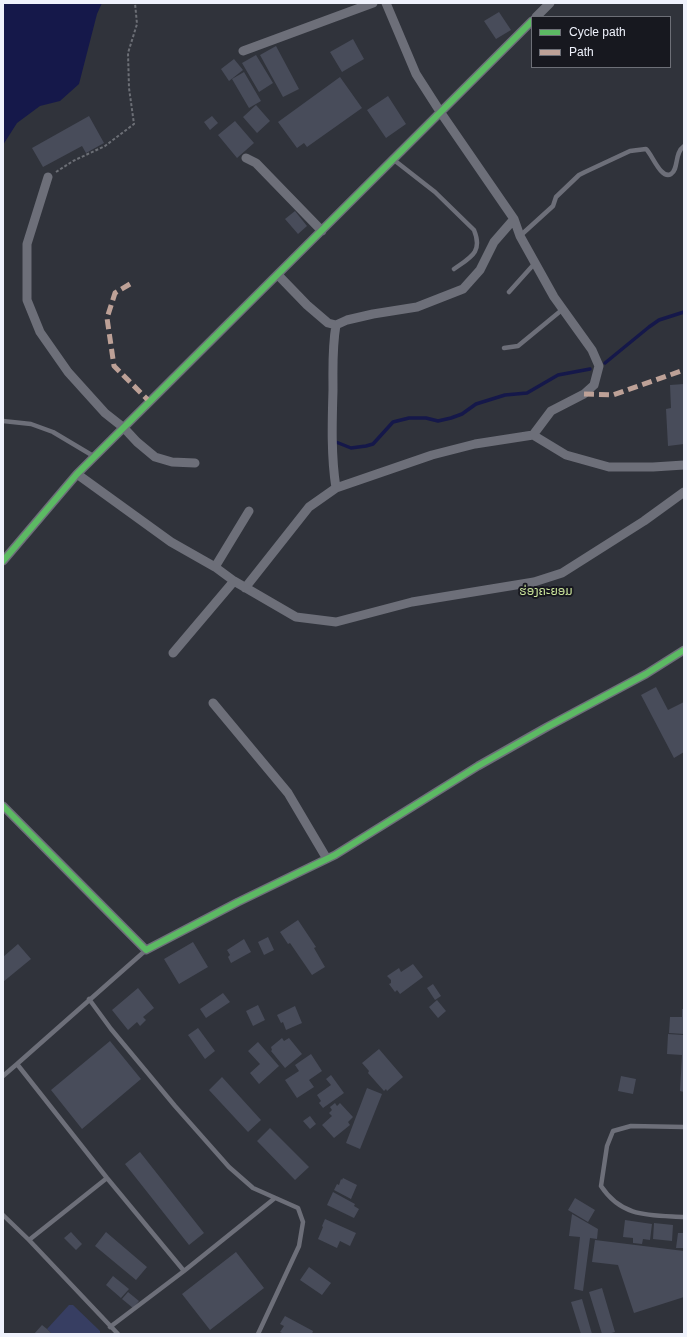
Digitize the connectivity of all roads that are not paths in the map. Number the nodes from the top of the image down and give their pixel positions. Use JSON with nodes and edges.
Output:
{"nodes":[{"id":1,"x":373,"y":3,"type":"edge"},
{"id":2,"x":397,"y":3,"type":"edge"},
{"id":3,"x":550,"y":3,"type":"edge"},
{"id":4,"x":387,"y":6,"type":"edge"},
{"id":5,"x":537,"y":16,"type":"edge"},
{"id":6,"x":531,"y":22,"type":"edge"},
{"id":7,"x":242,"y":51,"type":"dead end"},
{"id":8,"x":441,"y":113,"type":"junction"},
{"id":9,"x":684,"y":146,"type":"edge"},
{"id":10,"x":246,"y":158,"type":"dead end"},
{"id":11,"x":394,"y":160,"type":"junction"},
{"id":12,"x":48,"y":177,"type":"road end"},
{"id":13,"x":514,"y":219,"type":"junction"},
{"id":14,"x":322,"y":231,"type":"junction"},
{"id":15,"x":520,"y":236,"type":"junction"},
{"id":16,"x":535,"y":263,"type":"junction"},
{"id":17,"x":454,"y":269,"type":"dead end"},
{"id":18,"x":278,"y":275,"type":"junction"},
{"id":19,"x":509,"y":292,"type":"dead end"},
{"id":20,"x":563,"y":309,"type":"junction"},
{"id":21,"x":336,"y":325,"type":"junction"},
{"id":22,"x":504,"y":348,"type":"dead end"},
{"id":23,"x":3,"y":421,"type":"edge"},
{"id":24,"x":124,"y":428,"type":"junction"},
{"id":25,"x":533,"y":435,"type":"junction"},
{"id":26,"x":95,"y":456,"type":"junction"},
{"id":27,"x":195,"y":463,"type":"dead end"},
{"id":28,"x":684,"y":465,"type":"edge"},
{"id":29,"x":77,"y":474,"type":"junction"},
{"id":30,"x":336,"y":488,"type":"junction"},
{"id":31,"x":684,"y":492,"type":"edge"},
{"id":32,"x":249,"y":510,"type":"dead end"},
{"id":33,"x":3,"y":561,"type":"edge"},
{"id":34,"x":214,"y":567,"type":"junction"},
{"id":35,"x":234,"y":581,"type":"junction"},
{"id":36,"x":245,"y":588,"type":"junction"},
{"id":37,"x":684,"y":650,"type":"edge"},
{"id":38,"x":172,"y":653,"type":"dead end"},
{"id":39,"x":213,"y":703,"type":"dead end"},
{"id":40,"x":3,"y":806,"type":"edge"},
{"id":41,"x":327,"y":859,"type":"junction"},
{"id":42,"x":146,"y":950,"type":"junction"},
{"id":43,"x":89,"y":999,"type":"junction"},
{"id":44,"x":17,"y":1064,"type":"junction"},
{"id":45,"x":3,"y":1076,"type":"edge"},
{"id":46,"x":684,"y":1127,"type":"edge"},
{"id":47,"x":107,"y":1178,"type":"junction"},
{"id":48,"x":274,"y":1198,"type":"junction"},
{"id":49,"x":3,"y":1215,"type":"edge"},
{"id":50,"x":684,"y":1217,"type":"edge"},
{"id":51,"x":29,"y":1240,"type":"junction"},
{"id":52,"x":184,"y":1272,"type":"junction"},
{"id":53,"x":110,"y":1327,"type":"junction"},
{"id":54,"x":118,"y":1334,"type":"edge"},
{"id":55,"x":258,"y":1334,"type":"edge"}],
"edges":[{"from":1,"to":7,"type":"street"},
{"from":2,"to":4,"type":"street"},
{"from":3,"to":5,"type":"street"},
{"from":4,"to":8,"type":"street"},
{"from":6,"to":8,"type":"street"},
{"from":8,"to":11,"type":"street"},
{"from":8,"to":13,"type":"street"},
{"from":9,"to":15,"type":"lane"},
{"from":10,"to":14,"type":"street"},
{"from":11,"to":14,"type":"street"},
{"from":11,"to":17,"type":"lane"},
{"from":12,"to":24,"type":"street"},
{"from":13,"to":15,"type":"street"},
{"from":13,"to":21,"type":"street"},
{"from":14,"to":18,"type":"street"},
{"from":15,"to":16,"type":"street"},
{"from":16,"to":19,"type":"lane"},
{"from":16,"to":20,"type":"street"},
{"from":18,"to":21,"type":"street"},
{"from":18,"to":24,"type":"street"},
{"from":20,"to":22,"type":"lane"},
{"from":20,"to":25,"type":"street"},
{"from":21,"to":30,"type":"street"},
{"from":23,"to":26,"type":"lane"},
{"from":24,"to":26,"type":"street"},
{"from":24,"to":27,"type":"street"},
{"from":25,"to":28,"type":"street"},
{"from":25,"to":30,"type":"street"},
{"from":26,"to":29,"type":"street"},
{"from":29,"to":33,"type":"street"},
{"from":29,"to":34,"type":"street"},
{"from":30,"to":36,"type":"street"},
{"from":31,"to":36,"type":"street"},
{"from":32,"to":34,"type":"street"},
{"from":34,"to":35,"type":"street"},
{"from":35,"to":36,"type":"street"},
{"from":35,"to":38,"type":"street"},
{"from":37,"to":41,"type":"street"},
{"from":39,"to":41,"type":"street"},
{"from":40,"to":42,"type":"street"},
{"from":41,"to":42,"type":"street"},
{"from":42,"to":43,"type":"lane"},
{"from":43,"to":44,"type":"lane"},
{"from":43,"to":48,"type":"lane"},
{"from":44,"to":45,"type":"lane"},
{"from":44,"to":47,"type":"lane"},
{"from":46,"to":50,"type":"lane"},
{"from":47,"to":51,"type":"lane"},
{"from":47,"to":52,"type":"lane"},
{"from":48,"to":52,"type":"lane"},
{"from":48,"to":55,"type":"lane"},
{"from":49,"to":51,"type":"lane"},
{"from":51,"to":53,"type":"lane"},
{"from":52,"to":53,"type":"lane"},
{"from":53,"to":54,"type":"lane"}]}
